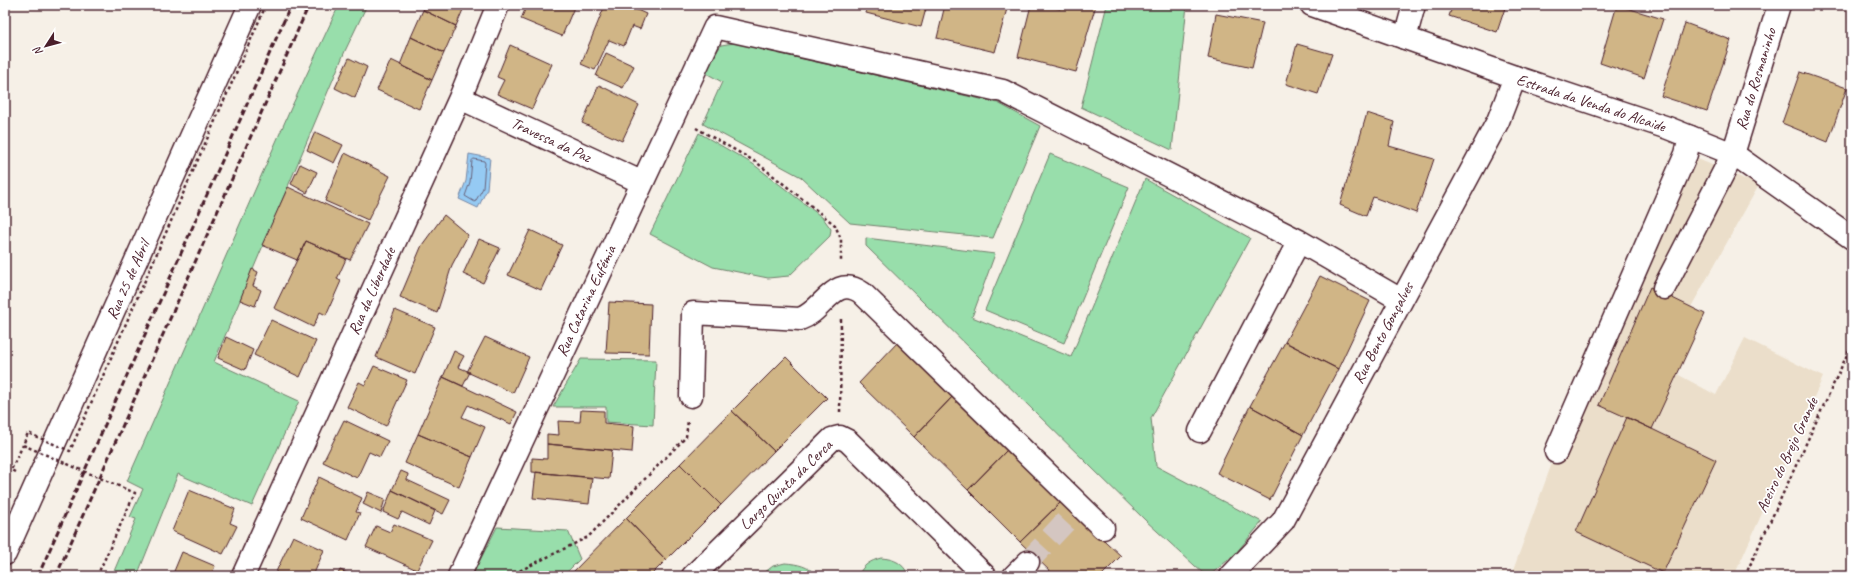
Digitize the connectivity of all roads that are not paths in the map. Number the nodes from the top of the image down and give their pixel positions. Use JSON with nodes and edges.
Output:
{"nodes":[{"id":1,"x":250,"y":5,"type":"edge"},
{"id":2,"x":498,"y":5,"type":"edge"},
{"id":3,"x":1312,"y":5,"type":"edge"},
{"id":4,"x":1414,"y":5,"type":"edge"},
{"id":5,"x":1779,"y":5,"type":"edge"},
{"id":6,"x":1405,"y":38,"type":"junction"},
{"id":7,"x":1515,"y":77,"type":"junction"},
{"id":8,"x":460,"y":98,"type":"junction"},
{"id":9,"x":1690,"y":136,"type":"junction"},
{"id":10,"x":1733,"y":154,"type":"junction"},
{"id":11,"x":641,"y":182,"type":"junction"},
{"id":12,"x":1852,"y":238,"type":"edge"},
{"id":13,"x":1299,"y":241,"type":"junction"},
{"id":14,"x":1664,"y":288,"type":"dead end"},
{"id":15,"x":1401,"y":300,"type":"junction"},
{"id":16,"x":691,"y":396,"type":"road end"},
{"id":17,"x":1200,"y":431,"type":"dead end"},
{"id":18,"x":1556,"y":452,"type":"dead end"},
{"id":19,"x":1103,"y":528,"type":"dead end"},
{"id":20,"x":5,"y":554,"type":"edge"},
{"id":21,"x":243,"y":576,"type":"edge"},
{"id":22,"x":459,"y":576,"type":"edge"},
{"id":23,"x":693,"y":576,"type":"edge"},
{"id":24,"x":985,"y":576,"type":"edge"},
{"id":25,"x":1231,"y":576,"type":"edge"}],
"edges":[{"from":1,"to":20,"type":"street","name":"Rua 25 de Abril"},
{"from":2,"to":8,"type":"street","name":"Rua da Liberdade"},
{"from":3,"to":6,"type":"street","name":"Estrada da Venda do Alcaide"},
{"from":4,"to":6,"type":"street"},
{"from":5,"to":10,"type":"street","name":"Rua do Rosmaninho"},
{"from":6,"to":7,"type":"street","name":"Estrada da Venda do Alcaide"},
{"from":7,"to":9,"type":"street","name":"Estrada da Venda do Alcaide"},
{"from":7,"to":15,"type":"street","name":"Rua Bento Gonçalves"},
{"from":8,"to":11,"type":"street","name":"Travessa da Paz"},
{"from":8,"to":21,"type":"street","name":"Rua da Liberdade"},
{"from":9,"to":10,"type":"street","name":"Estrada da Venda do Alcaide"},
{"from":9,"to":18,"type":"street"},
{"from":10,"to":12,"type":"street","name":"Estrada da Venda do Alcaide"},
{"from":10,"to":14,"type":"street","name":"Rua do Rosmaninho"},
{"from":11,"to":13,"type":"street","name":"Rua Catarina Eufémia"},
{"from":11,"to":22,"type":"street","name":"Rua Catarina Eufémia"},
{"from":13,"to":15,"type":"street"},
{"from":13,"to":17,"type":"street"},
{"from":15,"to":25,"type":"street","name":"Rua Bento Gonçalves"},
{"from":16,"to":19,"type":"street"},
{"from":23,"to":24,"type":"street","name":"Largo Quinta da Cerca"}]}
